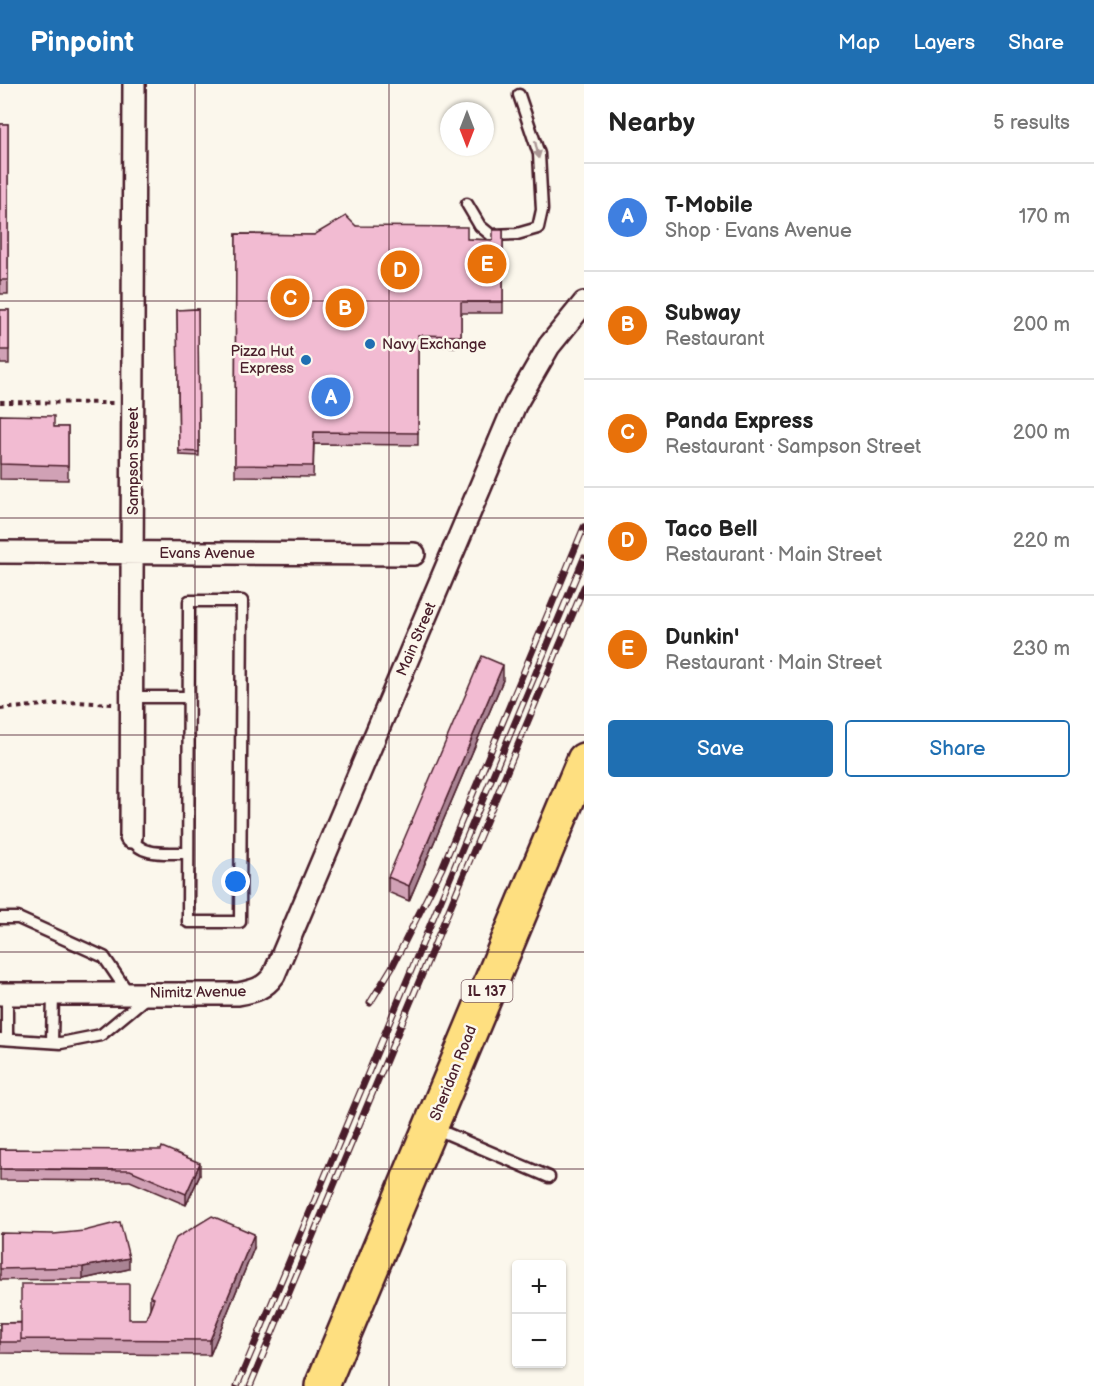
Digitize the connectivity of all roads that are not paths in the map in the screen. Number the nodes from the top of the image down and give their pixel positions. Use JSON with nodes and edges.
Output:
{"nodes":[{"id":1,"x":134,"y":84,"type":"edge"},
{"id":2,"x":519,"y":95,"type":"dead end"},
{"id":3,"x":467,"y":204,"type":"dead end"},
{"id":4,"x":584,"y":303,"type":"edge"},
{"id":5,"x":0,"y":552,"type":"edge"},
{"id":6,"x":133,"y":553,"type":"junction"},
{"id":7,"x":414,"y":554,"type":"dead end"},
{"id":8,"x":189,"y":697,"type":"junction"},
{"id":9,"x":132,"y":700,"type":"junction"},
{"id":10,"x":584,"y":760,"type":"edge"},
{"id":11,"x":131,"y":837,"type":"joint"},
{"id":12,"x":188,"y":853,"type":"junction"},
{"id":13,"x":0,"y":918,"type":"edge"},
{"id":14,"x":266,"y":986,"type":"joint"},
{"id":15,"x":3,"y":994,"type":"edge"},
{"id":16,"x":53,"y":994,"type":"junction"},
{"id":17,"x":129,"y":994,"type":"junction"},
{"id":18,"x":151,"y":994,"type":"junction"},
{"id":19,"x":4,"y":1039,"type":"edge"},
{"id":20,"x":52,"y":1042,"type":"junction"},
{"id":21,"x":431,"y":1127,"type":"junction"},
{"id":22,"x":549,"y":1177,"type":"dead end"},
{"id":23,"x":322,"y":1386,"type":"edge"}],
"edges":[{"from":1,"to":6,"type":"street","name":"Sampson Street"},
{"from":2,"to":3,"type":"lane","one_way":true},
{"from":4,"to":14,"type":"street","name":"Main Street"},
{"from":5,"to":6,"type":"street","name":"Evans Avenue"},
{"from":6,"to":7,"type":"street","name":"Evans Avenue"},
{"from":6,"to":9,"type":"street","name":"Sampson Street"},
{"from":8,"to":9,"type":"lane"},
{"from":8,"to":12,"type":"lane"},
{"from":8,"to":12,"type":"lane"},
{"from":9,"to":11,"type":"street","name":"Sampson Street"},
{"from":10,"to":21,"type":"highway","name":"Sheridan Road","number":"IL 137"},
{"from":11,"to":12,"type":"lane"},
{"from":13,"to":17,"type":"lane","name":"Nimitz Avenue"},
{"from":14,"to":18,"type":"street","name":"Nimitz Avenue"},
{"from":15,"to":16,"type":"street","name":"Nimitz Avenue"},
{"from":15,"to":19,"type":"lane"},
{"from":16,"to":17,"type":"street","name":"Nimitz Avenue"},
{"from":16,"to":20,"type":"lane"},
{"from":17,"to":18,"type":"street","name":"Nimitz Avenue"},
{"from":18,"to":20,"type":"lane"},
{"from":19,"to":20,"type":"lane"},
{"from":21,"to":22,"type":"lane"},
{"from":21,"to":23,"type":"highway","name":"Sheridan Road","number":"IL 137"}]}
